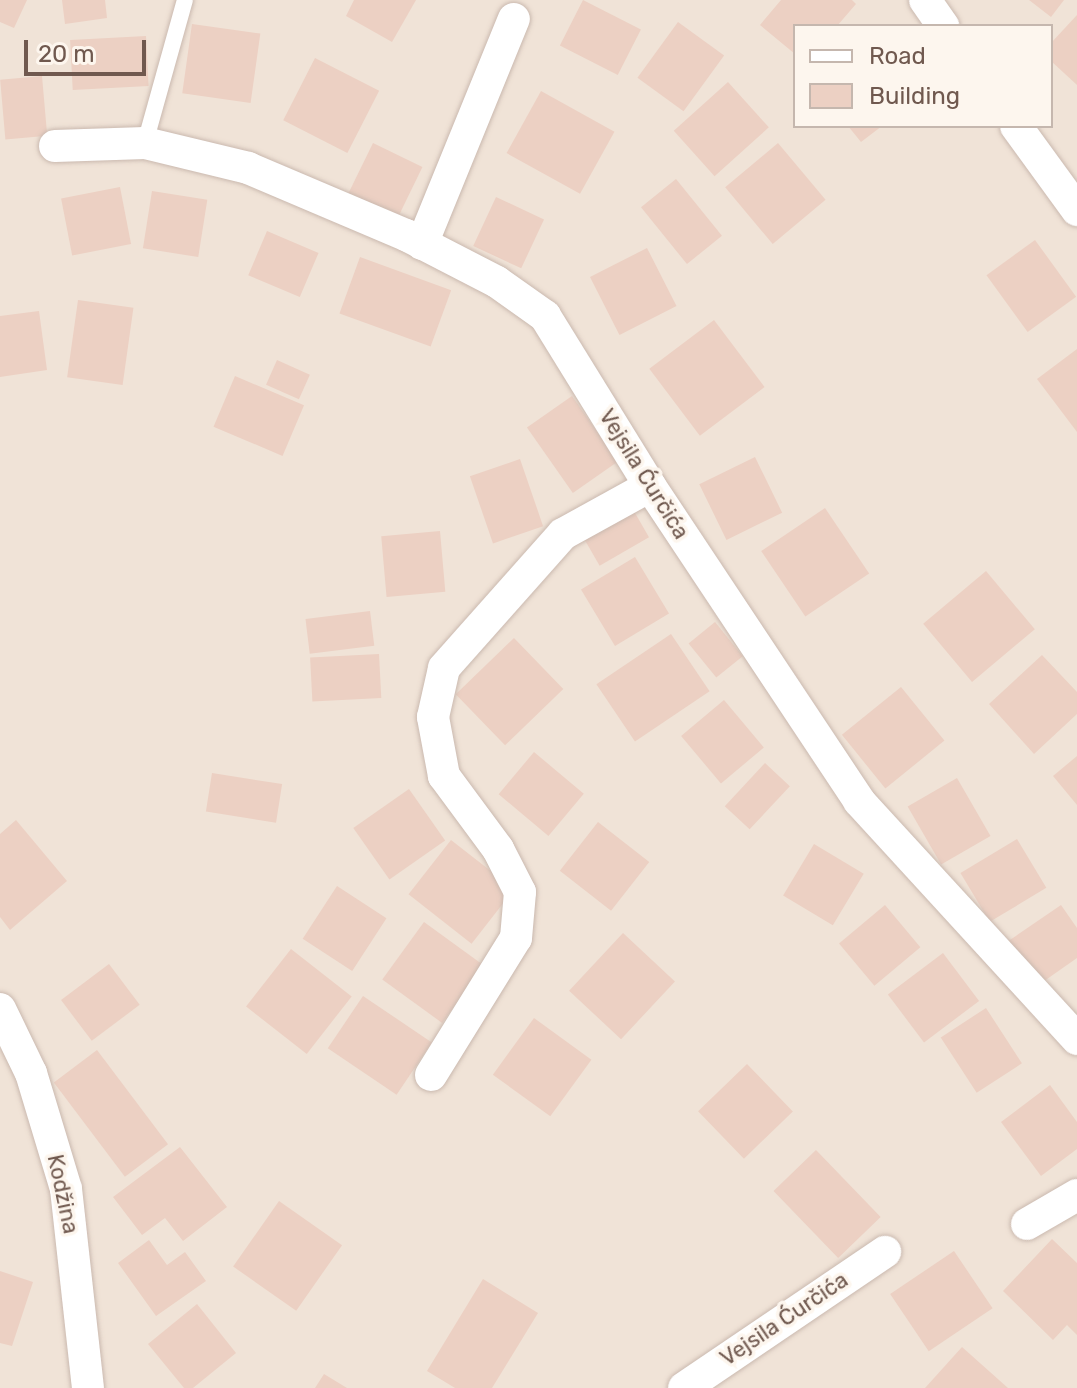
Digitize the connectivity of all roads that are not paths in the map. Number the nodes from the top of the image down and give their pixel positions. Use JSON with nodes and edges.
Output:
{"nodes":[{"id":1,"x":185,"y":0,"type":"edge"},
{"id":2,"x":925,"y":0,"type":"edge"},
{"id":3,"x":514,"y":19,"type":"dead end"},
{"id":4,"x":942,"y":24,"type":"edge"},
{"id":5,"x":1017,"y":128,"type":"edge"},
{"id":6,"x":145,"y":143,"type":"junction"},
{"id":7,"x":55,"y":146,"type":"dead end"},
{"id":8,"x":1077,"y":210,"type":"edge"},
{"id":9,"x":422,"y":244,"type":"junction"},
{"id":10,"x":650,"y":486,"type":"junction"},
{"id":11,"x":0,"y":1009,"type":"edge"},
{"id":12,"x":1077,"y":1039,"type":"edge"},
{"id":13,"x":431,"y":1075,"type":"dead end"},
{"id":14,"x":1077,"y":1195,"type":"edge"},
{"id":15,"x":1027,"y":1224,"type":"dead end"},
{"id":16,"x":885,"y":1252,"type":"dead end"},
{"id":17,"x":88,"y":1388,"type":"edge"},
{"id":18,"x":684,"y":1388,"type":"edge"}],
"edges":[{"from":1,"to":6,"type":"lane"},
{"from":2,"to":4,"type":"street"},
{"from":3,"to":9,"type":"street"},
{"from":5,"to":8,"type":"street"},
{"from":6,"to":7,"type":"street","name":"Vejsila Ćurčića"},
{"from":6,"to":9,"type":"street","name":"Vejsila Ćurčića"},
{"from":9,"to":10,"type":"street","name":"Vejsila Ćurčića"},
{"from":10,"to":12,"type":"street","name":"Vejsila Ćurčića"},
{"from":10,"to":13,"type":"street"},
{"from":11,"to":17,"type":"street","name":"Kodžina"},
{"from":14,"to":15,"type":"street"},
{"from":16,"to":18,"type":"street","name":"Vejsila Ćurčića"}]}
